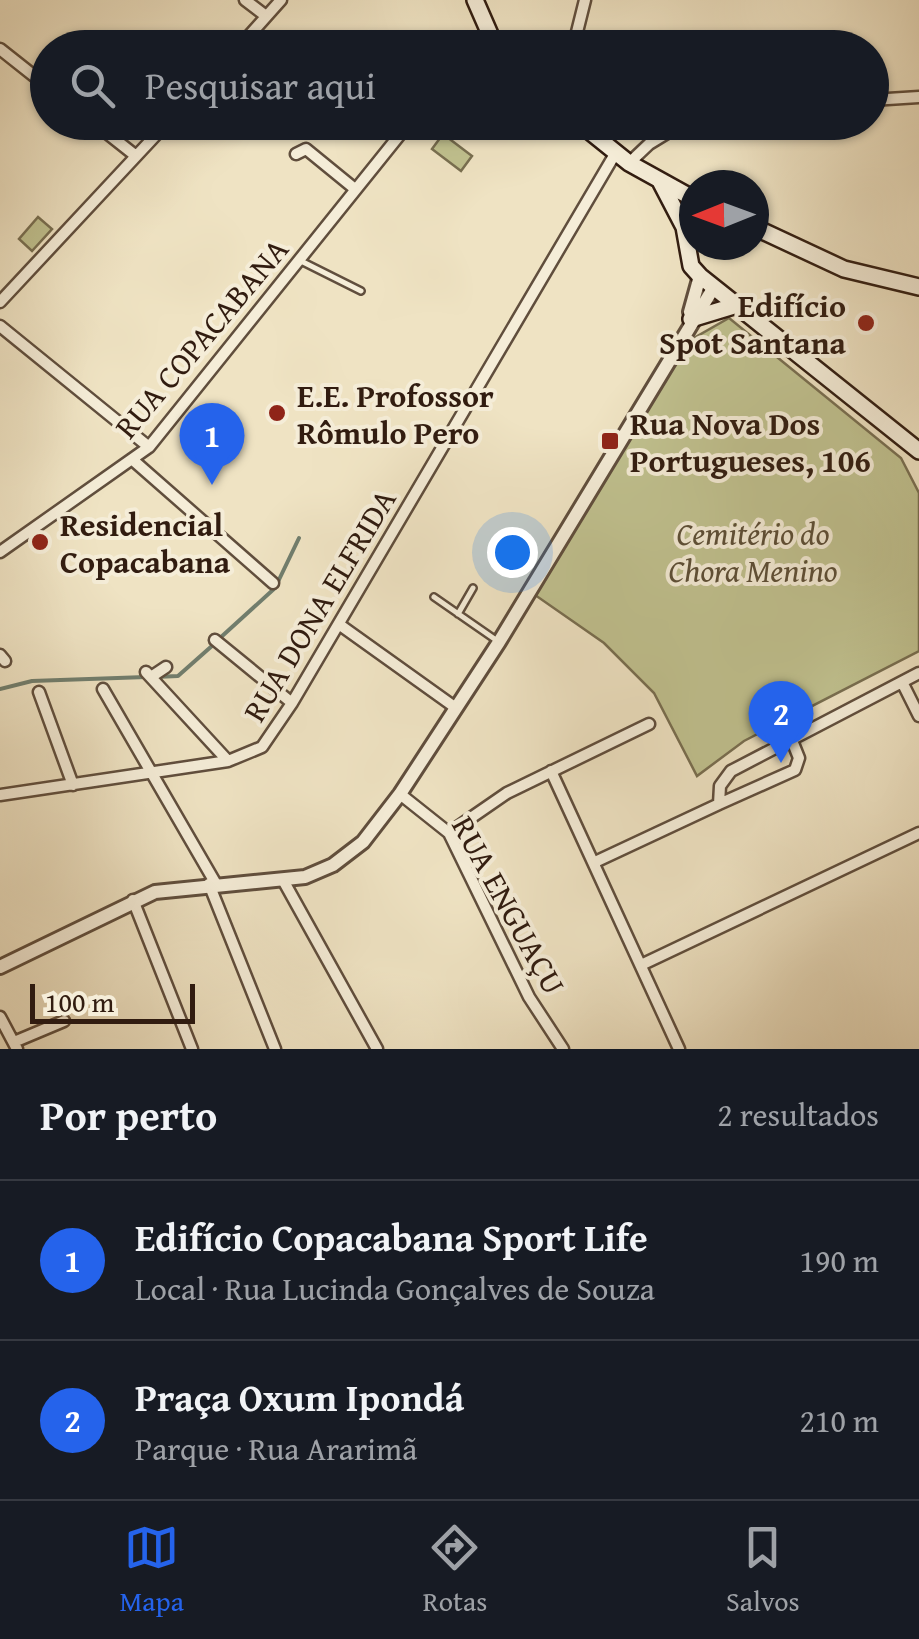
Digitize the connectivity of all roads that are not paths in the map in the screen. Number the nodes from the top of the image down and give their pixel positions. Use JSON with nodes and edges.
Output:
{"nodes":[{"id":1,"x":245,"y":0,"type":"edge"},
{"id":2,"x":281,"y":0,"type":"edge"},
{"id":3,"x":475,"y":0,"type":"edge"},
{"id":4,"x":585,"y":0,"type":"edge"},
{"id":5,"x":266,"y":16,"type":"junction"},
{"id":6,"x":254,"y":30,"type":"edge"},
{"id":7,"x":486,"y":30,"type":"edge"},
{"id":8,"x":578,"y":30,"type":"edge"},
{"id":9,"x":0,"y":49,"type":"edge"},
{"id":10,"x":30,"y":72,"type":"edge"},
{"id":11,"x":919,"y":97,"type":"edge"},
{"id":12,"x":889,"y":99,"type":"edge"},
{"id":13,"x":116,"y":140,"type":"edge"},
{"id":14,"x":151,"y":140,"type":"edge"},
{"id":15,"x":395,"y":140,"type":"edge"},
{"id":16,"x":599,"y":140,"type":"edge"},
{"id":17,"x":656,"y":140,"type":"edge"},
{"id":18,"x":296,"y":154,"type":"dead end"},
{"id":19,"x":136,"y":156,"type":"junction"},
{"id":20,"x":622,"y":159,"type":"junction"},
{"id":21,"x":660,"y":182,"type":"junction"},
{"id":22,"x":356,"y":189,"type":"junction"},
{"id":23,"x":679,"y":192,"type":"edge"},
{"id":24,"x":679,"y":218,"type":"edge"},
{"id":25,"x":769,"y":235,"type":"edge"},
{"id":26,"x":299,"y":260,"type":"junction"},
{"id":27,"x":691,"y":260,"type":"edge"},
{"id":28,"x":700,"y":276,"type":"junction"},
{"id":29,"x":714,"y":287,"type":"junction"},
{"id":30,"x":919,"y":287,"type":"edge"},
{"id":31,"x":361,"y":291,"type":"dead end"},
{"id":32,"x":0,"y":302,"type":"edge"},
{"id":33,"x":737,"y":305,"type":"junction"},
{"id":34,"x":688,"y":324,"type":"junction"},
{"id":35,"x":0,"y":326,"type":"edge"},
{"id":36,"x":900,"y":436,"type":"junction"},
{"id":37,"x":919,"y":436,"type":"edge"},
{"id":38,"x":149,"y":447,"type":"junction"},
{"id":39,"x":919,"y":451,"type":"edge"},
{"id":40,"x":134,"y":461,"type":"junction"},
{"id":41,"x":0,"y":552,"type":"edge"},
{"id":42,"x":274,"y":582,"type":"dead end"},
{"id":43,"x":473,"y":588,"type":"dead end"},
{"id":44,"x":434,"y":597,"type":"dead end"},
{"id":45,"x":458,"y":614,"type":"junction"},
{"id":46,"x":340,"y":624,"type":"junction"},
{"id":47,"x":216,"y":640,"type":"dead end"},
{"id":48,"x":499,"y":642,"type":"junction"},
{"id":49,"x":166,"y":667,"type":"dead end"},
{"id":50,"x":919,"y":673,"type":"edge"},
{"id":51,"x":902,"y":682,"type":"junction"},
{"id":52,"x":103,"y":689,"type":"dead end"},
{"id":53,"x":39,"y":692,"type":"dead end"},
{"id":54,"x":292,"y":703,"type":"junction"},
{"id":55,"x":456,"y":708,"type":"junction"},
{"id":56,"x":919,"y":716,"type":"edge"},
{"id":57,"x":649,"y":724,"type":"dead end"},
{"id":58,"x":790,"y":738,"type":"junction"},
{"id":59,"x":228,"y":761,"type":"junction"},
{"id":60,"x":551,"y":771,"type":"junction"},
{"id":61,"x":151,"y":774,"type":"junction"},
{"id":62,"x":73,"y":785,"type":"junction"},
{"id":63,"x":400,"y":794,"type":"junction"},
{"id":64,"x":0,"y":795,"type":"edge"},
{"id":65,"x":719,"y":804,"type":"junction"},
{"id":66,"x":449,"y":833,"type":"junction"},
{"id":67,"x":919,"y":833,"type":"edge"},
{"id":68,"x":594,"y":862,"type":"junction"},
{"id":69,"x":284,"y":880,"type":"junction"},
{"id":70,"x":212,"y":884,"type":"junction"},
{"id":71,"x":134,"y":900,"type":"junction"},
{"id":72,"x":642,"y":965,"type":"junction"},
{"id":73,"x":0,"y":967,"type":"edge"},
{"id":74,"x":0,"y":1017,"type":"edge"},
{"id":75,"x":64,"y":1020,"type":"dead end"},
{"id":76,"x":15,"y":1046,"type":"edge"},
{"id":77,"x":192,"y":1049,"type":"edge"},
{"id":78,"x":275,"y":1049,"type":"edge"},
{"id":79,"x":377,"y":1049,"type":"edge"},
{"id":80,"x":562,"y":1049,"type":"edge"},
{"id":81,"x":679,"y":1049,"type":"edge"}],
"edges":[{"from":1,"to":5,"type":"street"},
{"from":2,"to":5,"type":"street"},
{"from":3,"to":7,"type":"main road"},
{"from":4,"to":8,"type":"street"},
{"from":5,"to":6,"type":"street"},
{"from":9,"to":10,"type":"street"},
{"from":11,"to":12,"type":"street"},
{"from":13,"to":19,"type":"street"},
{"from":14,"to":19,"type":"street"},
{"from":15,"to":22,"type":"street","name":"RUA COPACABANA"},
{"from":16,"to":20,"type":"main road"},
{"from":17,"to":20,"type":"street"},
{"from":18,"to":22,"type":"street"},
{"from":19,"to":32,"type":"street"},
{"from":20,"to":21,"type":"main road"},
{"from":20,"to":46,"type":"street","name":"RUA DONA ELFRIDA"},
{"from":21,"to":23,"type":"main road"},
{"from":21,"to":24,"type":"main road"},
{"from":22,"to":26,"type":"street","name":"RUA COPACABANA"},
{"from":25,"to":30,"type":"main road"},
{"from":26,"to":31,"type":"lane"},
{"from":26,"to":38,"type":"street","name":"RUA COPACABANA"},
{"from":27,"to":28,"type":"main road"},
{"from":28,"to":29,"type":"main road"},
{"from":28,"to":34,"type":"street"},
{"from":29,"to":33,"type":"main road"},
{"from":29,"to":34,"type":"street"},
{"from":33,"to":34,"type":"main road"},
{"from":33,"to":36,"type":"main road"},
{"from":34,"to":48,"type":"street"},
{"from":35,"to":38,"type":"street"},
{"from":36,"to":37,"type":"street"},
{"from":36,"to":39,"type":"main road"},
{"from":38,"to":40,"type":"street","name":"RUA COPACABANA"},
{"from":40,"to":41,"type":"street","name":"RUA COPACABANA"},
{"from":40,"to":42,"type":"street"},
{"from":43,"to":45,"type":"lane"},
{"from":44,"to":45,"type":"lane"},
{"from":45,"to":48,"type":"lane"},
{"from":46,"to":54,"type":"street","name":"RUA DONA ELFRIDA"},
{"from":46,"to":55,"type":"street"},
{"from":47,"to":54,"type":"street"},
{"from":48,"to":55,"type":"street"},
{"from":49,"to":59,"type":"street"},
{"from":50,"to":51,"type":"street"},
{"from":51,"to":56,"type":"street"},
{"from":51,"to":58,"type":"street"},
{"from":52,"to":61,"type":"street"},
{"from":53,"to":62,"type":"street"},
{"from":54,"to":59,"type":"street","name":"RUA DONA ELFRIDA"},
{"from":55,"to":63,"type":"street"},
{"from":57,"to":60,"type":"street"},
{"from":58,"to":65,"type":"street"},
{"from":58,"to":65,"type":"street"},
{"from":59,"to":61,"type":"street","name":"RUA DONA ELFRIDA"},
{"from":60,"to":66,"type":"street"},
{"from":60,"to":68,"type":"street"},
{"from":61,"to":62,"type":"street","name":"RUA DONA ELFRIDA"},
{"from":61,"to":70,"type":"street"},
{"from":62,"to":64,"type":"street","name":"RUA DONA ELFRIDA"},
{"from":63,"to":66,"type":"street","name":"RUA ENGUAÇU"},
{"from":63,"to":69,"type":"street"},
{"from":65,"to":68,"type":"street"},
{"from":66,"to":80,"type":"street","name":"RUA ENGUAÇU"},
{"from":67,"to":72,"type":"street"},
{"from":68,"to":72,"type":"street"},
{"from":69,"to":70,"type":"street"},
{"from":69,"to":79,"type":"street"},
{"from":70,"to":71,"type":"street"},
{"from":70,"to":78,"type":"street"},
{"from":71,"to":73,"type":"street"},
{"from":71,"to":77,"type":"street"},
{"from":72,"to":81,"type":"street"},
{"from":74,"to":76,"type":"street"},
{"from":75,"to":76,"type":"street"}]}
